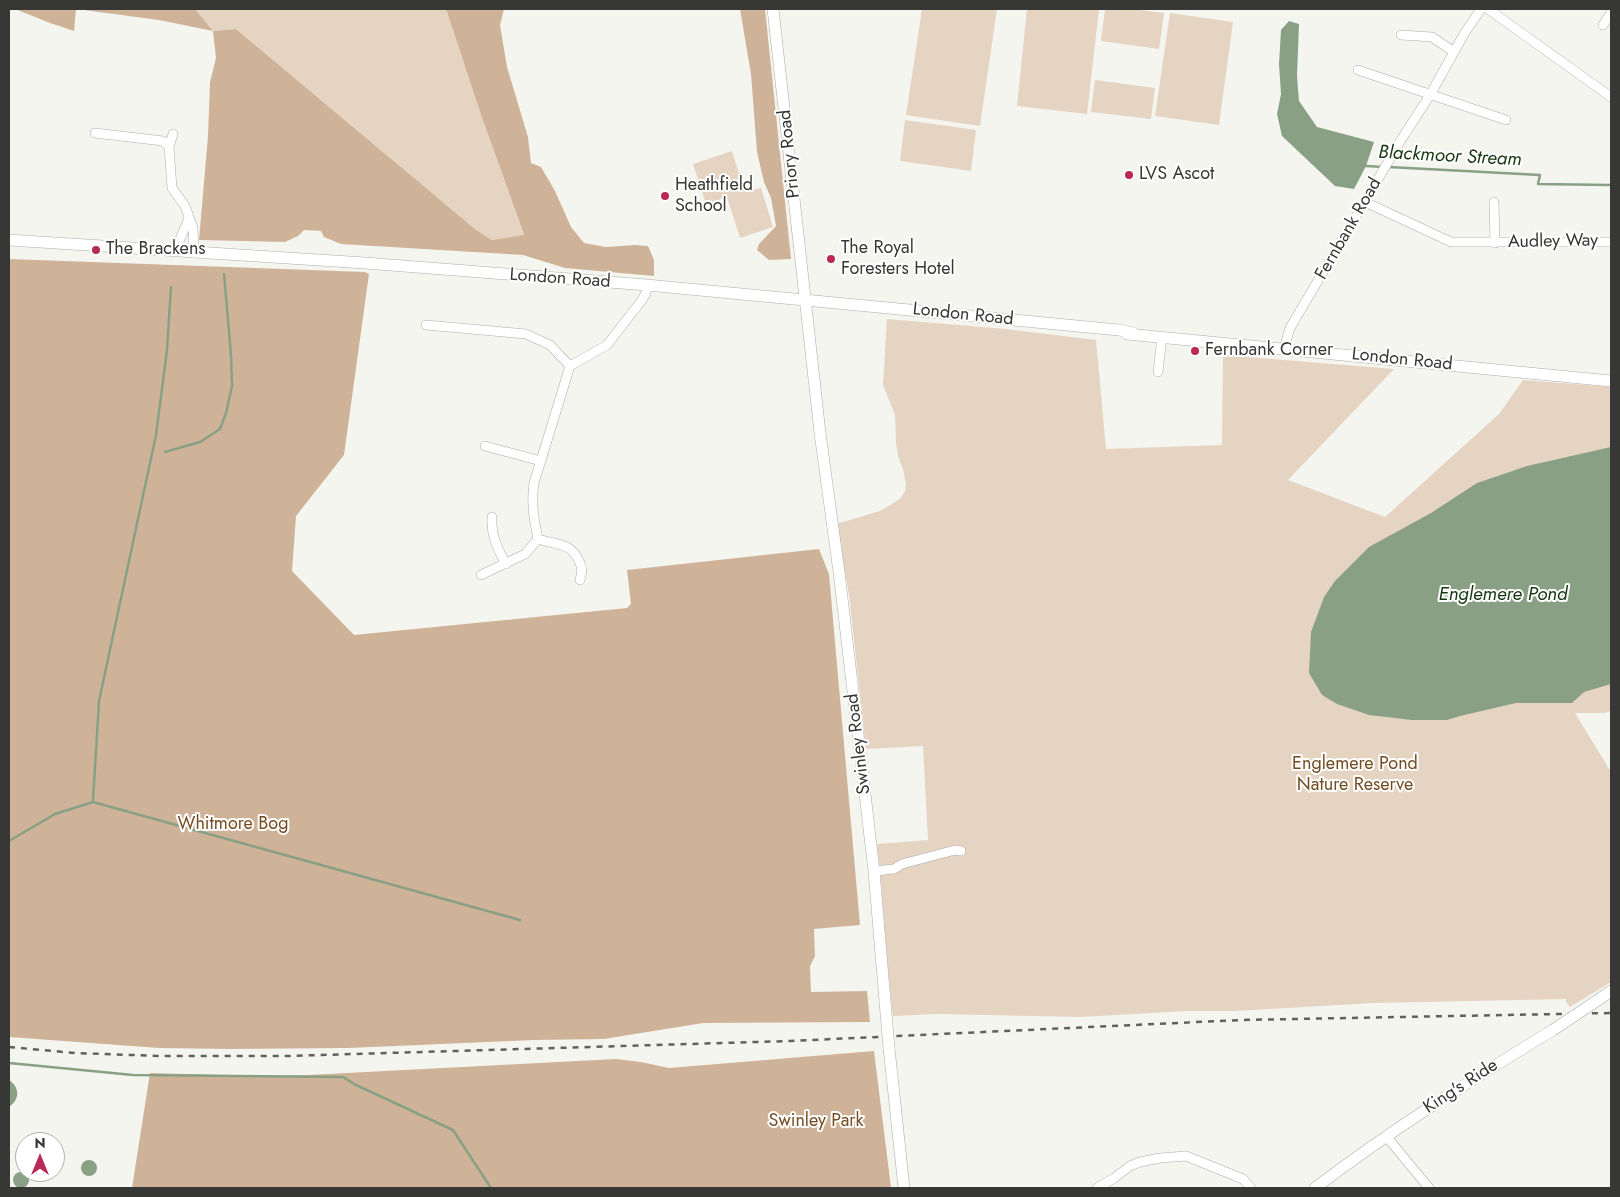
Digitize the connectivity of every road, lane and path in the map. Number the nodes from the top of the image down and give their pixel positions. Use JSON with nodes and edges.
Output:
{"nodes":[{"id":1,"x":774,"y":9,"type":"edge"},
{"id":2,"x":1481,"y":9,"type":"edge"},
{"id":3,"x":1488,"y":9,"type":"edge"},
{"id":4,"x":1611,"y":13,"type":"edge"},
{"id":5,"x":1603,"y":25,"type":"dead end"},
{"id":6,"x":1401,"y":35,"type":"dead end"},
{"id":7,"x":1454,"y":52,"type":"junction"},
{"id":8,"x":1358,"y":70,"type":"dead end"},
{"id":9,"x":1430,"y":95,"type":"junction"},
{"id":10,"x":1611,"y":97,"type":"edge"},
{"id":11,"x":1506,"y":120,"type":"dead end"},
{"id":12,"x":95,"y":133,"type":"dead end"},
{"id":13,"x":173,"y":134,"type":"dead end"},
{"id":14,"x":169,"y":147,"type":"junction"},
{"id":15,"x":1366,"y":202,"type":"junction"},
{"id":16,"x":1494,"y":202,"type":"dead end"},
{"id":17,"x":190,"y":218,"type":"junction"},
{"id":18,"x":9,"y":240,"type":"edge"},
{"id":19,"x":1611,"y":242,"type":"edge"},
{"id":20,"x":1495,"y":243,"type":"junction"},
{"id":21,"x":175,"y":251,"type":"junction"},
{"id":22,"x":194,"y":252,"type":"junction"},
{"id":23,"x":647,"y":285,"type":"junction"},
{"id":24,"x":805,"y":300,"type":"junction"},
{"id":25,"x":426,"y":325,"type":"dead end"},
{"id":26,"x":1162,"y":337,"type":"junction"},
{"id":27,"x":1284,"y":348,"type":"junction"},
{"id":28,"x":570,"y":366,"type":"junction"},
{"id":29,"x":1158,"y":372,"type":"dead end"},
{"id":30,"x":1611,"y":381,"type":"edge"},
{"id":31,"x":485,"y":446,"type":"dead end"},
{"id":32,"x":541,"y":461,"type":"junction"},
{"id":33,"x":492,"y":517,"type":"dead end"},
{"id":34,"x":538,"y":539,"type":"junction"},
{"id":35,"x":506,"y":564,"type":"junction"},
{"id":36,"x":481,"y":575,"type":"dead end"},
{"id":37,"x":580,"y":580,"type":"dead end"},
{"id":38,"x":962,"y":851,"type":"dead end"},
{"id":39,"x":874,"y":871,"type":"junction"},
{"id":40,"x":1611,"y":991,"type":"edge"},
{"id":41,"x":1386,"y":1136,"type":"junction"},
{"id":42,"x":904,"y":1188,"type":"edge"},
{"id":43,"x":1097,"y":1188,"type":"edge"},
{"id":44,"x":1251,"y":1188,"type":"edge"},
{"id":45,"x":1315,"y":1188,"type":"edge"},
{"id":46,"x":1429,"y":1188,"type":"edge"}],
"edges":[{"from":1,"to":24,"type":"main road","name":"Priory Road"},
{"from":2,"to":7,"type":"street","name":"Fernbank Road"},
{"from":3,"to":10,"type":"street"},
{"from":4,"to":5,"type":"street"},
{"from":6,"to":7,"type":"street"},
{"from":7,"to":9,"type":"street","name":"Fernbank Road"},
{"from":8,"to":9,"type":"street"},
{"from":9,"to":11,"type":"street"},
{"from":9,"to":15,"type":"street","name":"Fernbank Road"},
{"from":12,"to":14,"type":"street"},
{"from":13,"to":14,"type":"street"},
{"from":14,"to":17,"type":"street"},
{"from":15,"to":20,"type":"street","name":"Audley Way"},
{"from":15,"to":27,"type":"street","name":"Fernbank Road"},
{"from":16,"to":20,"type":"street","name":"Audley Way"},
{"from":17,"to":21,"type":"street"},
{"from":17,"to":22,"type":"street"},
{"from":18,"to":21,"type":"main road","name":"London Road"},
{"from":19,"to":20,"type":"street","name":"Audley Way"},
{"from":21,"to":22,"type":"main road","name":"London Road"},
{"from":22,"to":23,"type":"main road","name":"London Road"},
{"from":23,"to":24,"type":"main road","name":"London Road"},
{"from":23,"to":28,"type":"street"},
{"from":24,"to":26,"type":"main road","name":"London Road"},
{"from":24,"to":39,"type":"main road","name":"Swinley Road"},
{"from":25,"to":28,"type":"street"},
{"from":26,"to":27,"type":"main road","name":"London Road"},
{"from":26,"to":29,"type":"street"},
{"from":27,"to":30,"type":"main road","name":"London Road"},
{"from":28,"to":32,"type":"street"},
{"from":31,"to":32,"type":"street"},
{"from":32,"to":34,"type":"street"},
{"from":33,"to":35,"type":"street"},
{"from":34,"to":35,"type":"street"},
{"from":34,"to":37,"type":"street"},
{"from":35,"to":36,"type":"street"},
{"from":38,"to":39,"type":"street"},
{"from":39,"to":42,"type":"main road","name":"Swinley Road","bridge":true},
{"from":40,"to":41,"type":"main road","name":"King's Ride","bridge":true},
{"from":41,"to":45,"type":"main road","name":"King's Ride"},
{"from":41,"to":46,"type":"street"},
{"from":43,"to":44,"type":"street"}]}
